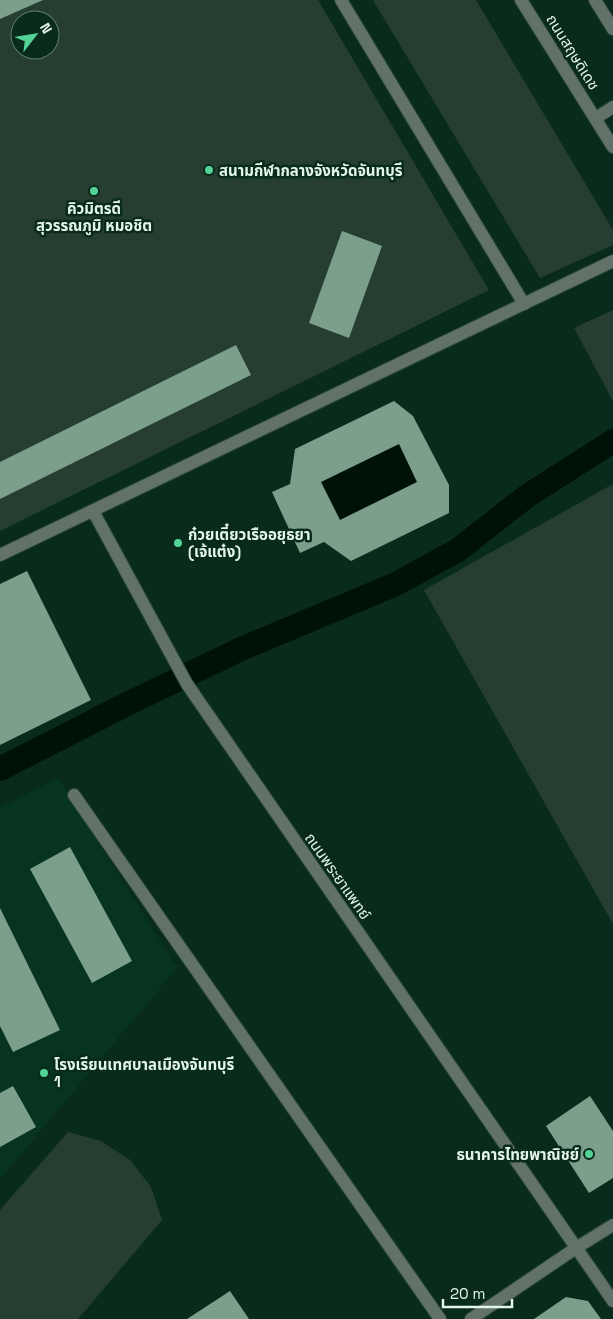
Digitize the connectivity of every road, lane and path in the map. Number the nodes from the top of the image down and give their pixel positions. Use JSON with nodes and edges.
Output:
{"nodes":[{"id":1,"x":341,"y":0,"type":"edge"},
{"id":2,"x":521,"y":0,"type":"edge"},
{"id":3,"x":595,"y":0,"type":"edge"},
{"id":4,"x":613,"y":29,"type":"edge"},
{"id":5,"x":613,"y":107,"type":"edge"},
{"id":6,"x":596,"y":118,"type":"junction"},
{"id":7,"x":613,"y":147,"type":"edge"},
{"id":8,"x":613,"y":262,"type":"edge"},
{"id":9,"x":524,"y":304,"type":"junction"},
{"id":10,"x":93,"y":511,"type":"junction"},
{"id":11,"x":0,"y":555,"type":"edge"},
{"id":12,"x":74,"y":795,"type":"dead end"},
{"id":13,"x":613,"y":1225,"type":"edge"},
{"id":14,"x":576,"y":1248,"type":"junction"},
{"id":15,"x":613,"y":1301,"type":"edge"},
{"id":16,"x":440,"y":1319,"type":"edge"},
{"id":17,"x":471,"y":1319,"type":"edge"}],
"edges":[{"from":1,"to":9,"type":"street"},
{"from":2,"to":6,"type":"street","name":"ถนนสฤษดิเดช"},
{"from":3,"to":4,"type":"street"},
{"from":5,"to":6,"type":"street"},
{"from":6,"to":7,"type":"street","name":"ถนนสฤษดิเดช"},
{"from":8,"to":9,"type":"street"},
{"from":9,"to":10,"type":"street"},
{"from":10,"to":11,"type":"street"},
{"from":10,"to":14,"type":"street","name":"ถนนพระยาแพทย์"},
{"from":12,"to":16,"type":"street"},
{"from":13,"to":14,"type":"street"},
{"from":14,"to":15,"type":"street","name":"ถนนพระยาแพทย์"},
{"from":14,"to":17,"type":"street"}]}
